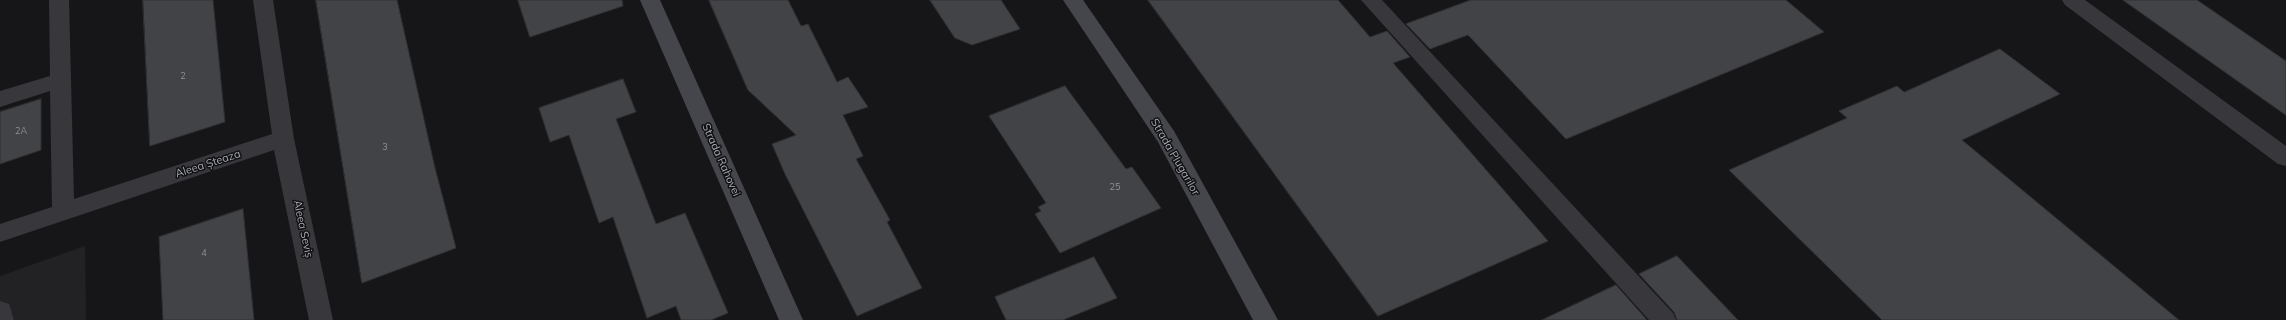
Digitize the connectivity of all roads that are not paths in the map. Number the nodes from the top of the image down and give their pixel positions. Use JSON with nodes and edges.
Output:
{"nodes":[{"id":1,"x":60,"y":0,"type":"edge"},
{"id":2,"x":263,"y":0,"type":"edge"},
{"id":3,"x":650,"y":0,"type":"edge"},
{"id":4,"x":1073,"y":0,"type":"edge"},
{"id":5,"x":1371,"y":0,"type":"edge"},
{"id":6,"x":2072,"y":0,"type":"edge"},
{"id":7,"x":61,"y":80,"type":"junction"},
{"id":8,"x":0,"y":99,"type":"edge"},
{"id":9,"x":283,"y":139,"type":"junction"},
{"id":10,"x":2286,"y":158,"type":"edge"},
{"id":11,"x":63,"y":212,"type":"junction"},
{"id":12,"x":0,"y":233,"type":"edge"},
{"id":13,"x":0,"y":311,"type":"edge"},
{"id":14,"x":2,"y":320,"type":"edge"},
{"id":15,"x":321,"y":320,"type":"edge"},
{"id":16,"x":791,"y":320,"type":"edge"},
{"id":17,"x":1266,"y":320,"type":"edge"},
{"id":18,"x":1664,"y":320,"type":"edge"}],
"edges":[{"from":1,"to":7,"type":"street"},
{"from":2,"to":9,"type":"street"},
{"from":3,"to":16,"type":"street","name":"Strada Rahovei"},
{"from":4,"to":17,"type":"street","name":"Strada Plugarilor"},
{"from":5,"to":18,"type":"street"},
{"from":6,"to":10,"type":"street"},
{"from":7,"to":8,"type":"street"},
{"from":7,"to":11,"type":"street"},
{"from":9,"to":11,"type":"street","name":"Aleea Șteaza"},
{"from":9,"to":15,"type":"street","name":"Aleea Seviș"},
{"from":11,"to":12,"type":"street","name":"Aleea Șteaza"},
{"from":13,"to":14,"type":"street"}]}
